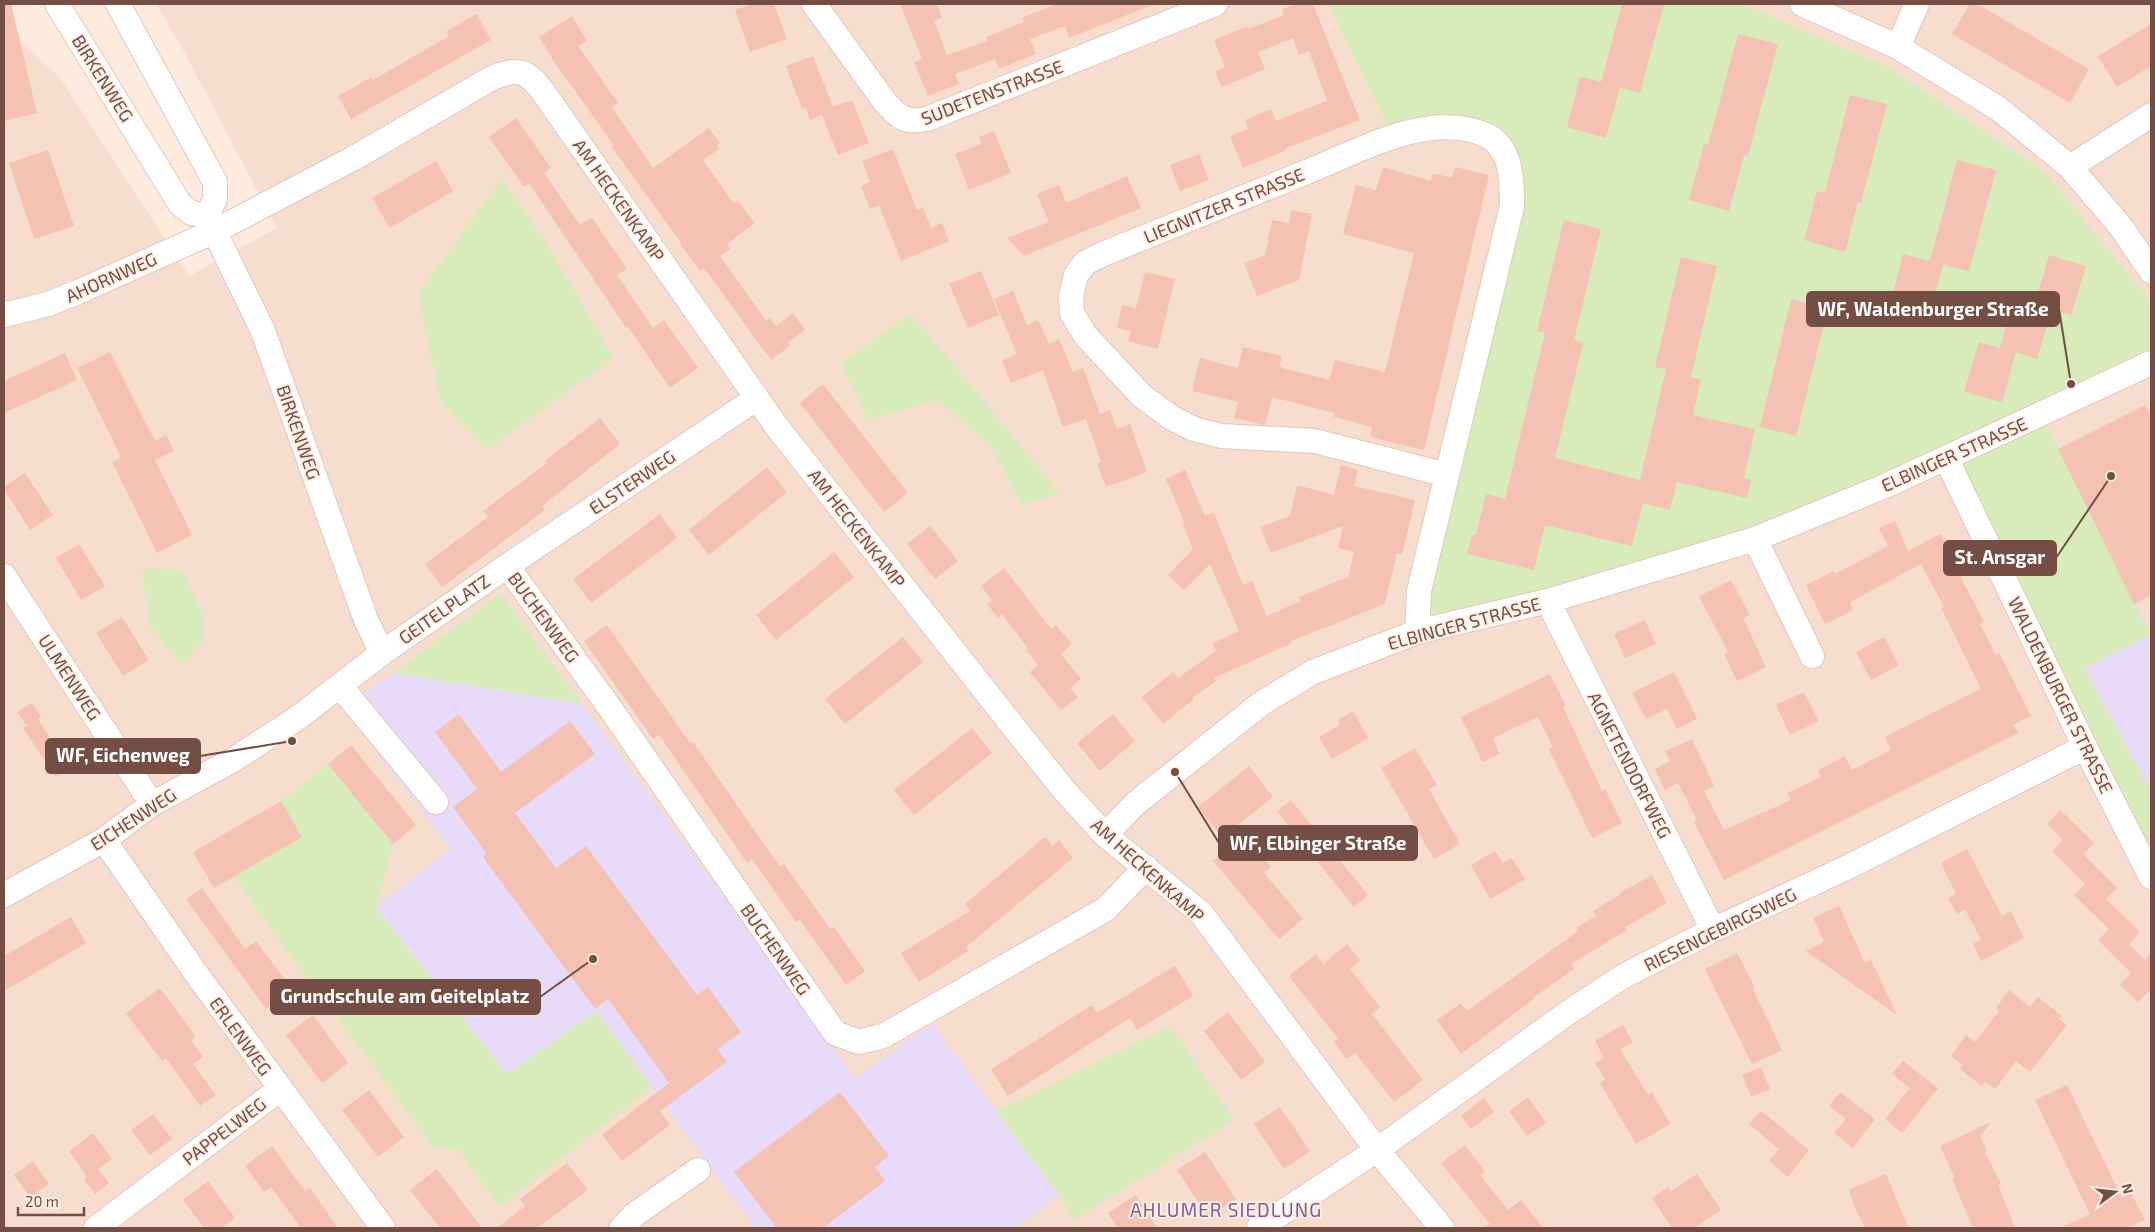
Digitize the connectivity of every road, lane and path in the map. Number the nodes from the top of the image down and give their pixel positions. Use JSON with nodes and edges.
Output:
{"nodes":[{"id":1,"x":57,"y":4,"type":"edge"},
{"id":2,"x":118,"y":4,"type":"edge"},
{"id":3,"x":814,"y":4,"type":"edge"},
{"id":4,"x":1216,"y":4,"type":"edge"},
{"id":5,"x":1802,"y":4,"type":"edge"},
{"id":6,"x":1917,"y":4,"type":"edge"},
{"id":7,"x":1898,"y":47,"type":"junction"},
{"id":8,"x":2151,"y":115,"type":"edge"},
{"id":9,"x":2070,"y":167,"type":"junction"},
{"id":10,"x":211,"y":223,"type":"junction"},
{"id":11,"x":2151,"y":270,"type":"edge"},
{"id":12,"x":4,"y":316,"type":"edge"},
{"id":13,"x":2151,"y":362,"type":"edge"},
{"id":14,"x":757,"y":398,"type":"junction"},
{"id":15,"x":1946,"y":458,"type":"junction"},
{"id":16,"x":1447,"y":475,"type":"junction"},
{"id":17,"x":1755,"y":539,"type":"junction"},
{"id":18,"x":506,"y":566,"type":"junction"},
{"id":19,"x":4,"y":576,"type":"edge"},
{"id":20,"x":1548,"y":601,"type":"junction"},
{"id":21,"x":1417,"y":632,"type":"junction"},
{"id":22,"x":382,"y":653,"type":"junction"},
{"id":23,"x":1812,"y":656,"type":"dead end"},
{"id":24,"x":340,"y":686,"type":"junction"},
{"id":25,"x":2085,"y":746,"type":"junction"},
{"id":26,"x":436,"y":802,"type":"dead end"},
{"id":27,"x":152,"y":804,"type":"junction"},
{"id":28,"x":1105,"y":835,"type":"junction"},
{"id":29,"x":104,"y":840,"type":"junction"},
{"id":30,"x":1146,"y":867,"type":"junction"},
{"id":31,"x":2151,"y":877,"type":"edge"},
{"id":32,"x":4,"y":895,"type":"edge"},
{"id":33,"x":1712,"y":930,"type":"junction"},
{"id":34,"x":280,"y":1089,"type":"junction"},
{"id":35,"x":1377,"y":1150,"type":"junction"},
{"id":36,"x":698,"y":1170,"type":"dead end"},
{"id":37,"x":96,"y":1228,"type":"edge"},
{"id":38,"x":383,"y":1228,"type":"edge"},
{"id":39,"x":622,"y":1228,"type":"edge"},
{"id":40,"x":1259,"y":1228,"type":"edge"},
{"id":41,"x":1442,"y":1228,"type":"edge"}],
"edges":[{"from":1,"to":10,"type":"street","name":"BIRKENWEG"},
{"from":2,"to":10,"type":"street"},
{"from":3,"to":4,"type":"street","name":"SUDETENSTRASSE"},
{"from":5,"to":7,"type":"street"},
{"from":6,"to":7,"type":"street"},
{"from":7,"to":9,"type":"street"},
{"from":8,"to":9,"type":"street"},
{"from":9,"to":11,"type":"street"},
{"from":10,"to":12,"type":"street","name":"AHORNWEG"},
{"from":10,"to":14,"type":"street","name":"AM HECKENKAMP"},
{"from":10,"to":22,"type":"street","name":"BIRKENWEG"},
{"from":13,"to":15,"type":"street","name":"ELBINGER STRASSE"},
{"from":14,"to":18,"type":"street","name":"ELSTERWEG"},
{"from":14,"to":28,"type":"street","name":"AM HECKENKAMP"},
{"from":15,"to":17,"type":"street","name":"ELBINGER STRASSE"},
{"from":15,"to":25,"type":"street","name":"WALDENBURGER STRASSE"},
{"from":16,"to":16,"type":"street","name":"LIEGNITZER STRASSE"},
{"from":16,"to":21,"type":"street","name":"LIEGNITZER STRASSE"},
{"from":17,"to":20,"type":"street","name":"ELBINGER STRASSE"},
{"from":17,"to":23,"type":"street"},
{"from":18,"to":22,"type":"street","name":"GEITELPLATZ"},
{"from":18,"to":30,"type":"street","name":"BUCHENWEG"},
{"from":19,"to":27,"type":"street","name":"ULMENWEG"},
{"from":20,"to":21,"type":"street","name":"ELBINGER STRASSE"},
{"from":20,"to":33,"type":"street","name":"AGNETENDORFWEG"},
{"from":21,"to":28,"type":"street","name":"ELBINGER STRASSE"},
{"from":22,"to":24,"type":"street","name":"EICHENWEG"},
{"from":24,"to":26,"type":"street"},
{"from":24,"to":27,"type":"street","name":"EICHENWEG"},
{"from":25,"to":31,"type":"street","name":"WALDENBURGER STRASSE"},
{"from":25,"to":33,"type":"street","name":"RIESENGEBIRGSWEG"},
{"from":27,"to":29,"type":"street","name":"EICHENWEG"},
{"from":28,"to":30,"type":"street","name":"AM HECKENKAMP"},
{"from":29,"to":32,"type":"street","name":"EICHENWEG"},
{"from":29,"to":34,"type":"street","name":"ERLENWEG"},
{"from":30,"to":35,"type":"street","name":"AM HECKENKAMP"},
{"from":33,"to":35,"type":"street","name":"RIESENGEBIRGSWEG"},
{"from":34,"to":37,"type":"street","name":"PAPPELWEG"},
{"from":34,"to":38,"type":"street","name":"ERLENWEG"},
{"from":35,"to":40,"type":"street","name":"RIESENGEBIRGSWEG"},
{"from":35,"to":41,"type":"street","name":"AM HECKENKAMP"},
{"from":36,"to":39,"type":"street"}]}
